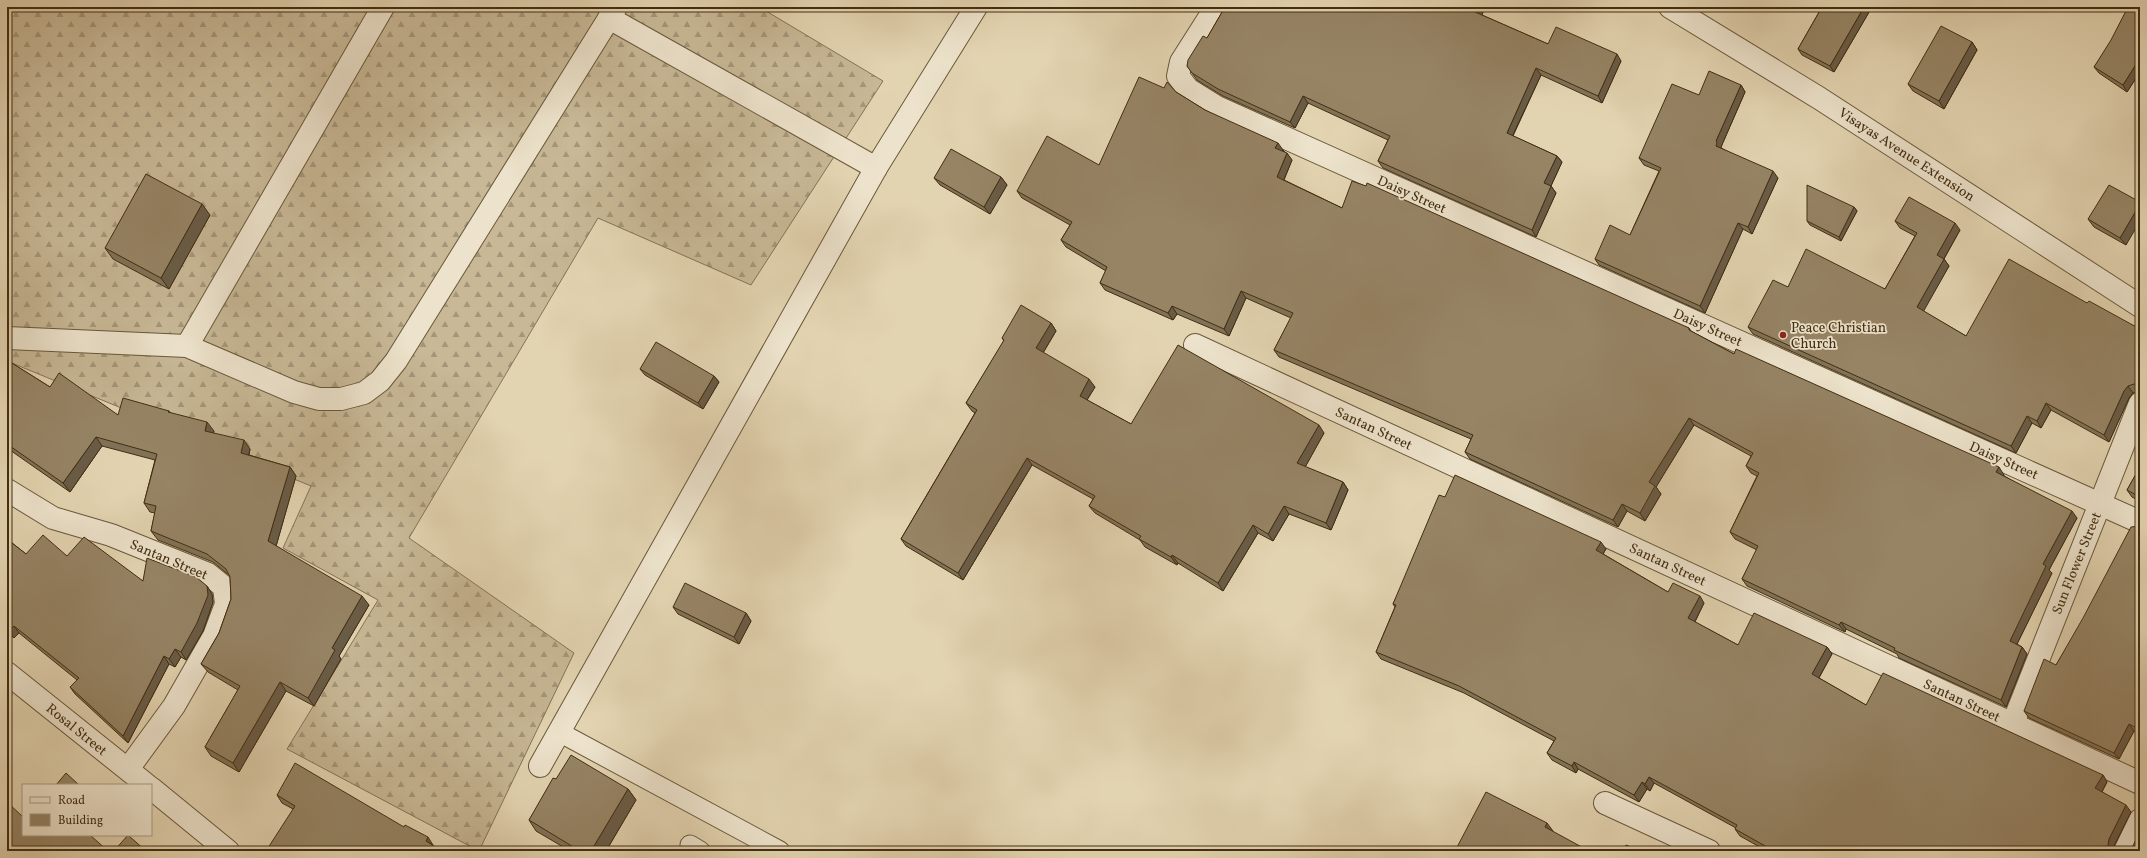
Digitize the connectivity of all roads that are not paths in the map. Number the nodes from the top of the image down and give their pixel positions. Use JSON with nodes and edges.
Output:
{"nodes":[{"id":1,"x":383,"y":7,"type":"edge"},
{"id":2,"x":976,"y":7,"type":"edge"},
{"id":3,"x":1216,"y":7,"type":"edge"},
{"id":4,"x":1670,"y":7,"type":"edge"},
{"id":5,"x":613,"y":13,"type":"edge"},
{"id":6,"x":876,"y":168,"type":"junction"},
{"id":7,"x":2140,"y":306,"type":"edge"},
{"id":8,"x":7,"y":338,"type":"edge"},
{"id":9,"x":1195,"y":345,"type":"dead end"},
{"id":10,"x":187,"y":346,"type":"junction"},
{"id":11,"x":2140,"y":403,"type":"edge"},
{"id":12,"x":7,"y":490,"type":"edge"},
{"id":13,"x":2100,"y":503,"type":"junction"},
{"id":14,"x":2140,"y":522,"type":"edge"},
{"id":15,"x":7,"y":673,"type":"edge"},
{"id":16,"x":2012,"y":723,"type":"junction"},
{"id":17,"x":559,"y":732,"type":"junction"},
{"id":18,"x":540,"y":766,"type":"dead end"},
{"id":19,"x":128,"y":769,"type":"junction"},
{"id":20,"x":2140,"y":783,"type":"edge"},
{"id":21,"x":146,"y":784,"type":"edge"},
{"id":22,"x":152,"y":789,"type":"edge"},
{"id":23,"x":1605,"y":803,"type":"dead end"},
{"id":24,"x":2140,"y":820,"type":"edge"},
{"id":25,"x":228,"y":851,"type":"edge"},
{"id":26,"x":780,"y":851,"type":"edge"},
{"id":27,"x":1709,"y":851,"type":"edge"},
{"id":28,"x":2125,"y":851,"type":"edge"}],
"edges":[{"from":1,"to":10,"type":"street"},
{"from":2,"to":6,"type":"street"},
{"from":3,"to":13,"type":"street","name":"Daisy Street"},
{"from":4,"to":7,"type":"street","name":"Visayas Avenue Extension"},
{"from":5,"to":6,"type":"street"},
{"from":5,"to":10,"type":"street"},
{"from":6,"to":17,"type":"street"},
{"from":8,"to":10,"type":"street"},
{"from":9,"to":16,"type":"street","name":"Santan Street"},
{"from":11,"to":13,"type":"street","name":"Sun Flower Street"},
{"from":12,"to":19,"type":"street","name":"Santan Street"},
{"from":13,"to":14,"type":"street","name":"Daisy Street"},
{"from":13,"to":16,"type":"street","name":"Sun Flower Street"},
{"from":15,"to":19,"type":"street","name":"Rosal Street"},
{"from":16,"to":20,"type":"street","name":"Santan Street"},
{"from":17,"to":18,"type":"street"},
{"from":17,"to":26,"type":"lane"},
{"from":19,"to":21,"type":"street","name":"Rosal Street"},
{"from":22,"to":25,"type":"street"},
{"from":23,"to":27,"type":"street"},
{"from":24,"to":28,"type":"street"}]}
